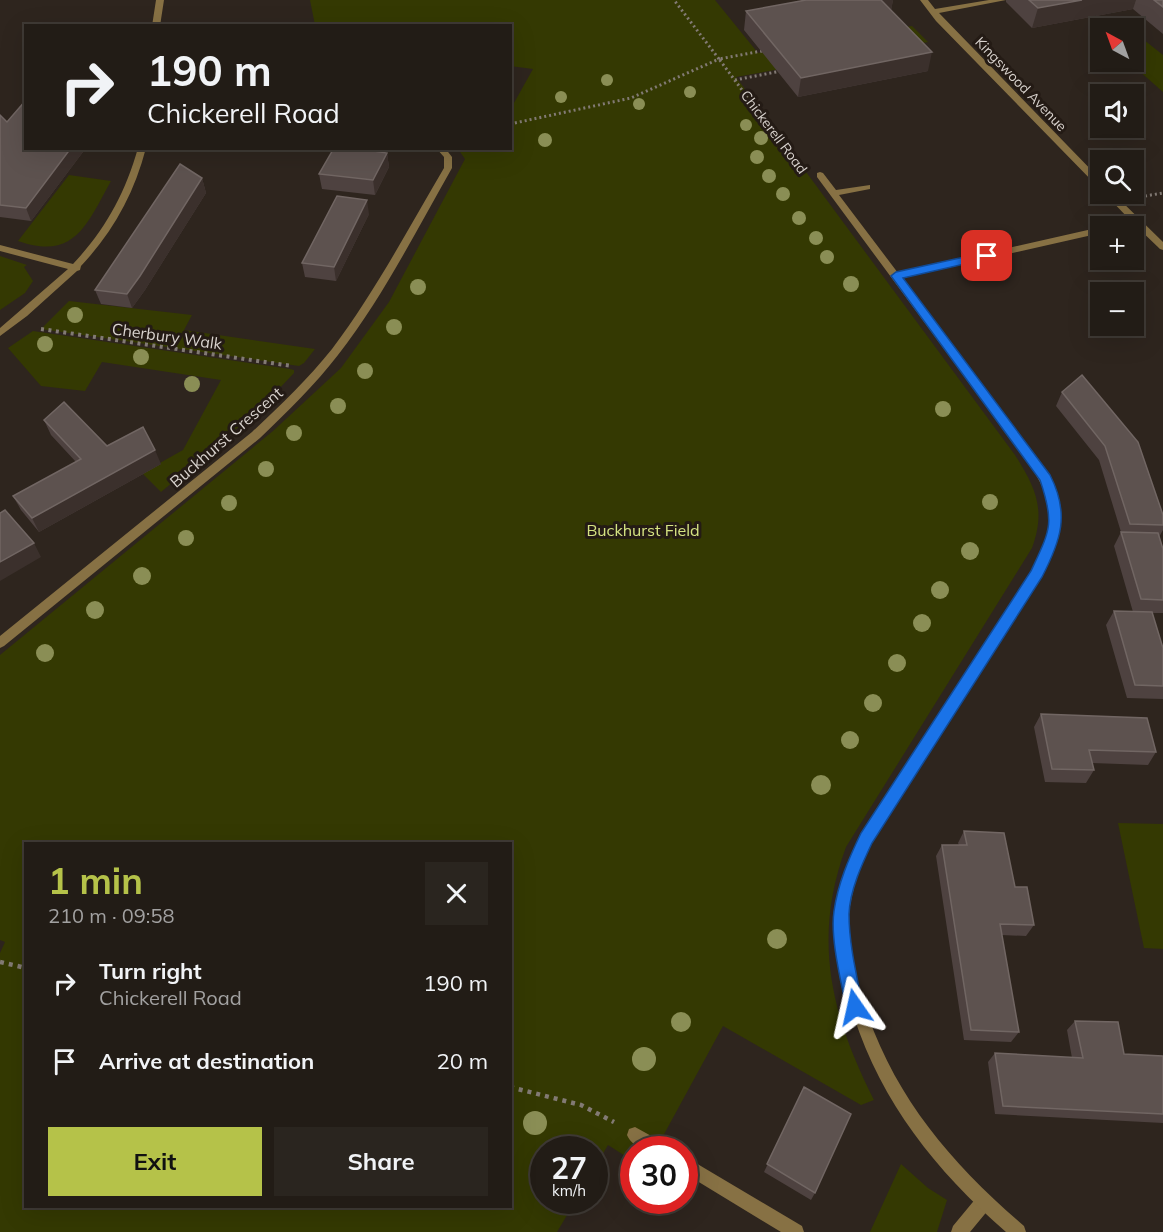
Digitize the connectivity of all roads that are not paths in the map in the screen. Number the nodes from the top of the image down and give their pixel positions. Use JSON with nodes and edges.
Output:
{"nodes":[{"id":1,"x":160,"y":0,"type":"edge"},
{"id":2,"x":924,"y":0,"type":"edge"},
{"id":3,"x":1002,"y":0,"type":"edge"},
{"id":4,"x":933,"y":12,"type":"junction"},
{"id":5,"x":156,"y":24,"type":"edge"},
{"id":6,"x":141,"y":150,"type":"edge"},
{"id":7,"x":442,"y":150,"type":"edge"},
{"id":8,"x":1090,"y":174,"type":"edge"},
{"id":9,"x":820,"y":175,"type":"road end"},
{"id":10,"x":867,"y":187,"type":"dead end"},
{"id":11,"x":834,"y":193,"type":"junction"},
{"id":12,"x":1119,"y":204,"type":"edge"},
{"id":13,"x":1131,"y":216,"type":"edge"},
{"id":14,"x":1144,"y":229,"type":"edge"},
{"id":15,"x":1090,"y":232,"type":"edge"},
{"id":16,"x":1163,"y":247,"type":"edge"},
{"id":17,"x":0,"y":248,"type":"edge"},
{"id":18,"x":77,"y":268,"type":"junction"},
{"id":19,"x":896,"y":276,"type":"junction"},
{"id":20,"x":0,"y":333,"type":"edge"},
{"id":21,"x":0,"y":643,"type":"edge"},
{"id":22,"x":698,"y":1172,"type":"edge"},
{"id":23,"x":983,"y":1203,"type":"junction"},
{"id":24,"x":796,"y":1232,"type":"edge"},
{"id":25,"x":959,"y":1232,"type":"edge"},
{"id":26,"x":1017,"y":1232,"type":"edge"}],
"edges":[{"from":1,"to":5,"type":"street"},
{"from":2,"to":4,"type":"street","name":"Kingswood Avenue"},
{"from":3,"to":4,"type":"street"},
{"from":4,"to":8,"type":"street","name":"Kingswood Avenue"},
{"from":6,"to":18,"type":"street"},
{"from":7,"to":21,"type":"street","name":"Buckhurst Crescent"},
{"from":9,"to":11,"type":"street","name":"Chickerell Road"},
{"from":10,"to":11,"type":"street"},
{"from":11,"to":19,"type":"street","name":"Chickerell Road"},
{"from":12,"to":13,"type":"street"},
{"from":14,"to":16,"type":"street"},
{"from":15,"to":19,"type":"street"},
{"from":17,"to":18,"type":"street"},
{"from":18,"to":20,"type":"street"},
{"from":19,"to":23,"type":"street","name":"Chickerell Road"},
{"from":22,"to":24,"type":"street"},
{"from":23,"to":25,"type":"street"},
{"from":23,"to":26,"type":"street","name":"Chickerell Road"}]}
